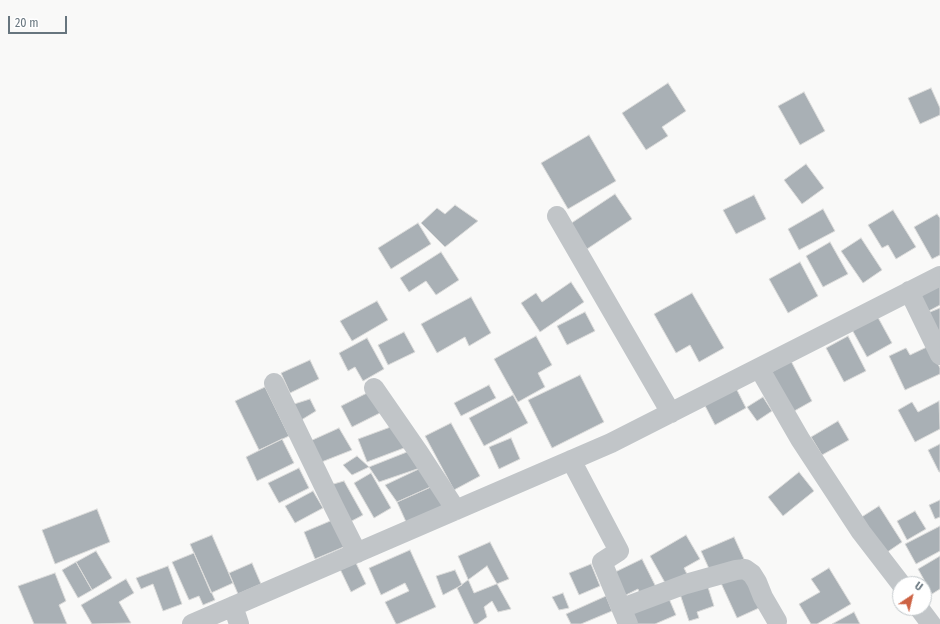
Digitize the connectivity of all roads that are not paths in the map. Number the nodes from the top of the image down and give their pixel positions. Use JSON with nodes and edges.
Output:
{"nodes":[{"id":1,"x":557,"y":216,"type":"dead end"},
{"id":2,"x":940,"y":276,"type":"edge"},
{"id":3,"x":909,"y":291,"type":"junction"},
{"id":4,"x":940,"y":355,"type":"edge"},
{"id":5,"x":759,"y":368,"type":"junction"},
{"id":6,"x":274,"y":383,"type":"dead end"},
{"id":7,"x":374,"y":388,"type":"dead end"},
{"id":8,"x":671,"y":413,"type":"junction"},
{"id":9,"x":572,"y":460,"type":"junction"},
{"id":10,"x":456,"y":510,"type":"junction"},
{"id":11,"x":358,"y":553,"type":"junction"},
{"id":12,"x":895,"y":576,"type":"edge"},
{"id":13,"x":236,"y":615,"type":"edge"},
{"id":14,"x":625,"y":616,"type":"edge"},
{"id":15,"x":777,"y":621,"type":"dead end"},
{"id":16,"x":192,"y":624,"type":"edge"}],
"edges":[{"from":1,"to":8,"type":"street"},
{"from":2,"to":3,"type":"street"},
{"from":3,"to":4,"type":"street"},
{"from":3,"to":5,"type":"street"},
{"from":5,"to":8,"type":"street"},
{"from":5,"to":12,"type":"street"},
{"from":6,"to":11,"type":"street"},
{"from":7,"to":10,"type":"street"},
{"from":8,"to":9,"type":"street"},
{"from":9,"to":10,"type":"street"},
{"from":9,"to":14,"type":"street"},
{"from":10,"to":11,"type":"street"},
{"from":11,"to":13,"type":"street"},
{"from":13,"to":16,"type":"street"},
{"from":14,"to":15,"type":"street"}]}
